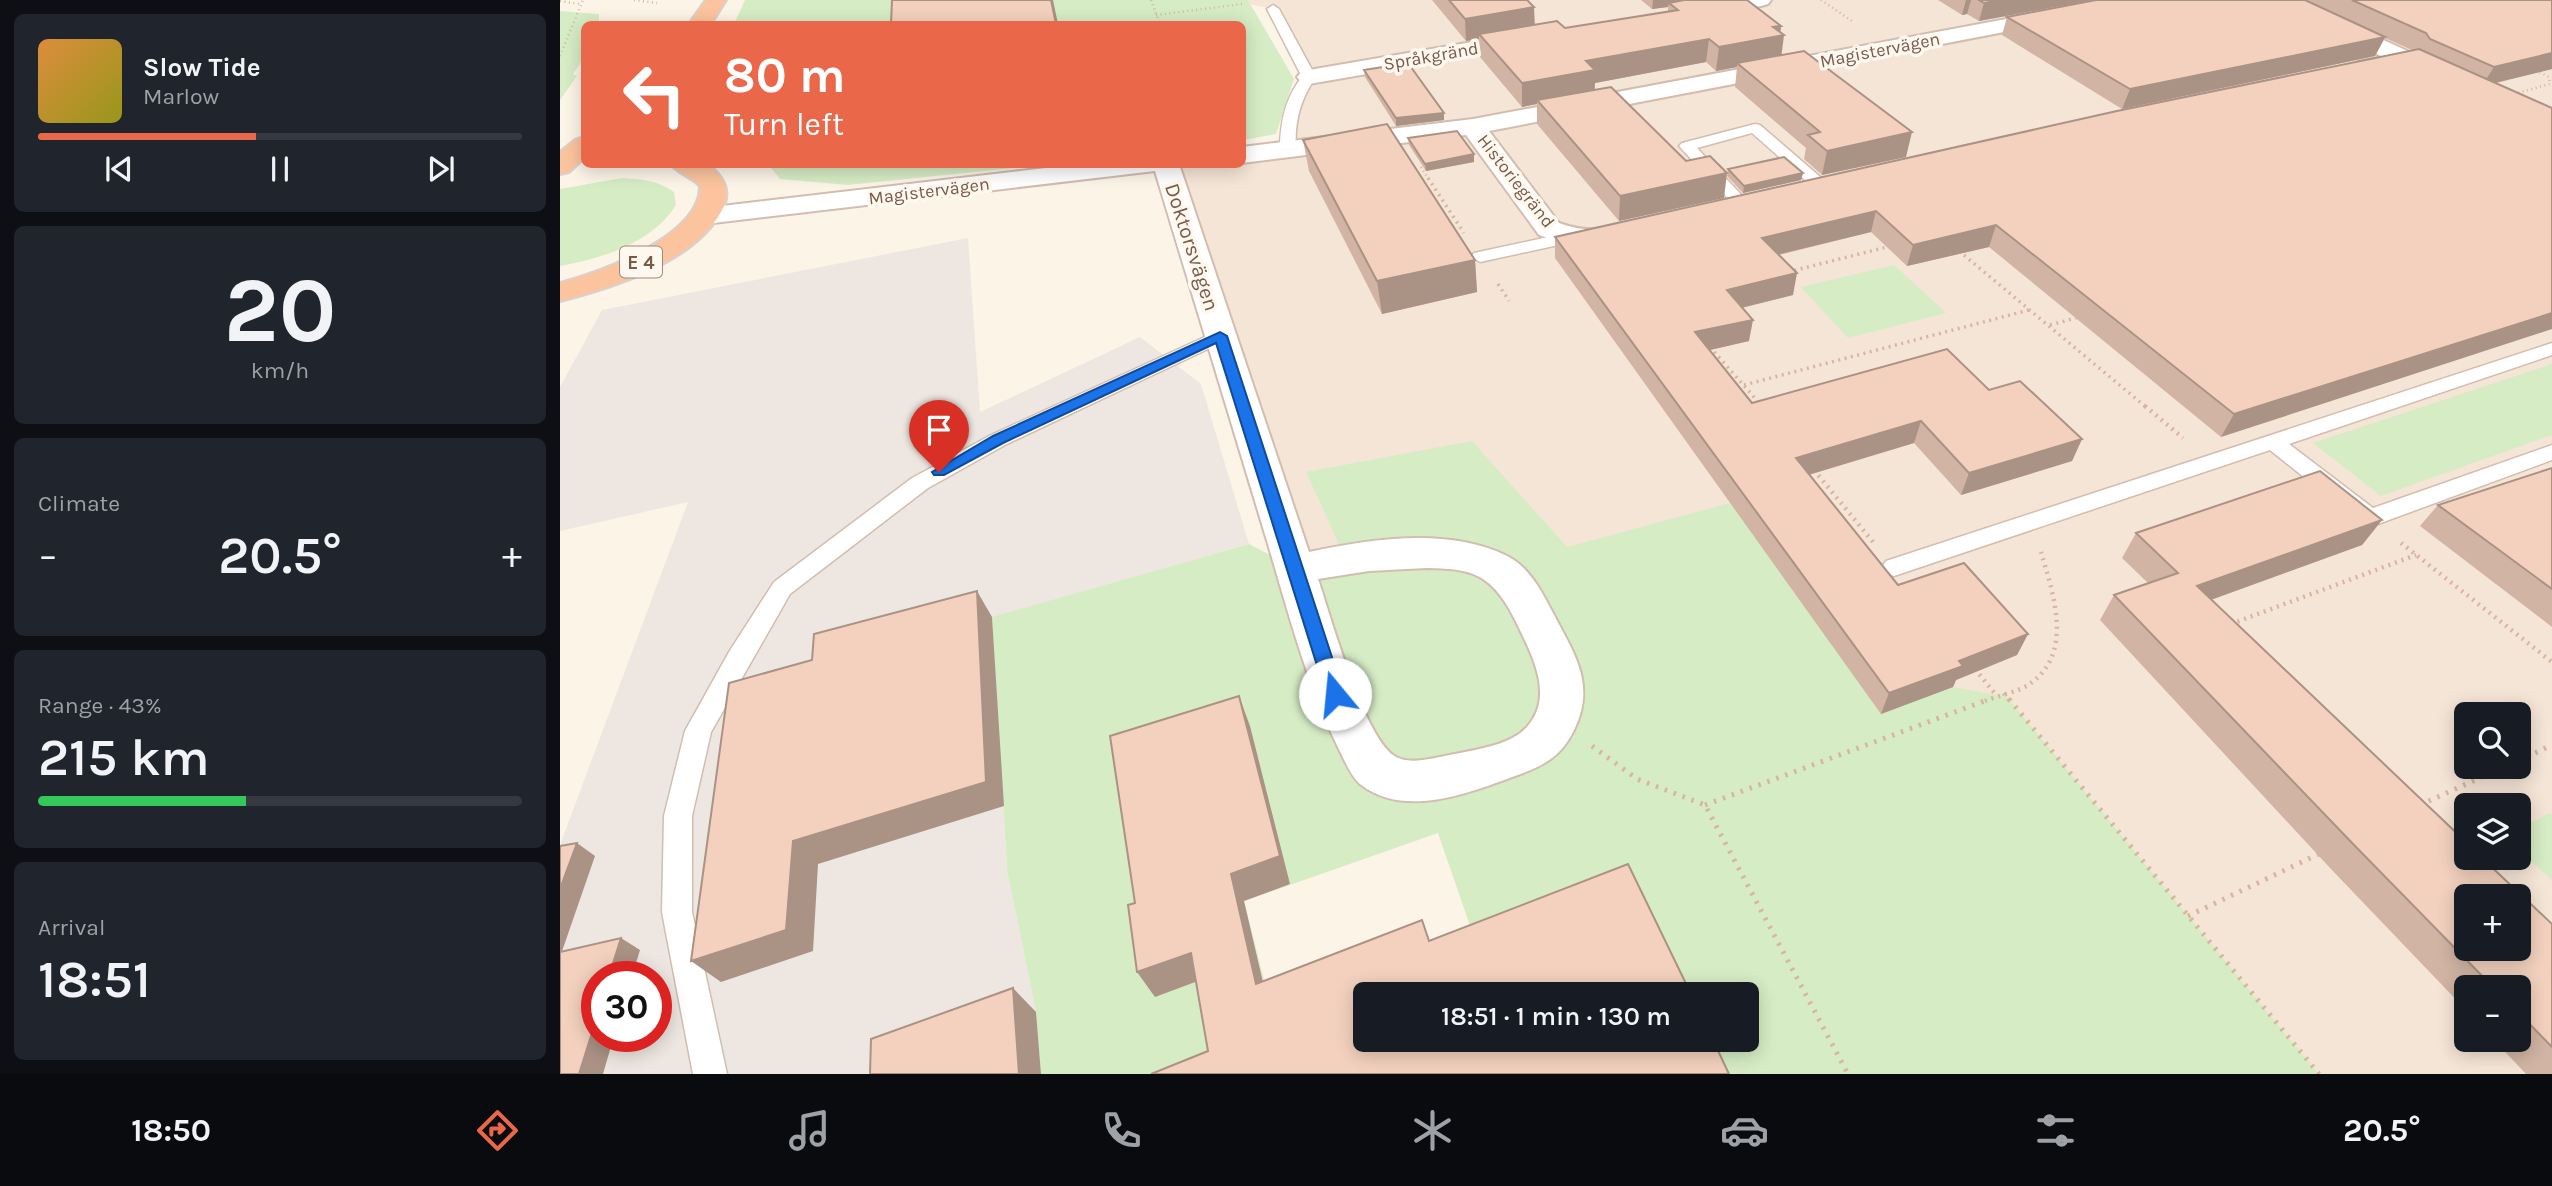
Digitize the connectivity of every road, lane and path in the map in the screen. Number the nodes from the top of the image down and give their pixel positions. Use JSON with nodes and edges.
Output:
{"nodes":[{"id":1,"x":583,"y":0,"type":"edge"},
{"id":2,"x":634,"y":0,"type":"edge"},
{"id":3,"x":716,"y":0,"type":"edge"},
{"id":4,"x":1151,"y":0,"type":"edge"},
{"id":5,"x":1761,"y":0,"type":"edge"},
{"id":6,"x":2140,"y":0,"type":"edge"},
{"id":7,"x":2279,"y":0,"type":"edge"},
{"id":8,"x":560,"y":1,"type":"edge"},
{"id":9,"x":657,"y":3,"type":"dead end"},
{"id":10,"x":1253,"y":3,"type":"dead end"},
{"id":11,"x":580,"y":4,"type":"junction"},
{"id":12,"x":1273,"y":9,"type":"dead end"},
{"id":13,"x":1679,"y":14,"type":"edge"},
{"id":14,"x":1156,"y":15,"type":"junction"},
{"id":15,"x":702,"y":21,"type":"edge"},
{"id":16,"x":1159,"y":21,"type":"edge"},
{"id":17,"x":1556,"y":35,"type":"edge"},
{"id":18,"x":560,"y":55,"type":"edge"},
{"id":19,"x":2528,"y":67,"type":"edge"},
{"id":20,"x":2344,"y":72,"type":"edge"},
{"id":21,"x":1309,"y":77,"type":"junction"},
{"id":22,"x":2550,"y":77,"type":"edge"},
{"id":23,"x":2546,"y":86,"type":"junction"},
{"id":24,"x":2552,"y":87,"type":"edge"},
{"id":25,"x":2508,"y":96,"type":"edge"},
{"id":26,"x":1473,"y":127,"type":"junction"},
{"id":27,"x":581,"y":148,"type":"edge"},
{"id":28,"x":1288,"y":150,"type":"junction"},
{"id":29,"x":1246,"y":155,"type":"edge"},
{"id":30,"x":581,"y":164,"type":"edge"},
{"id":31,"x":560,"y":167,"type":"edge"},
{"id":32,"x":1421,"y":167,"type":"edge"},
{"id":33,"x":692,"y":168,"type":"edge"},
{"id":34,"x":1119,"y":168,"type":"edge"},
{"id":35,"x":1167,"y":168,"type":"edge"},
{"id":36,"x":1832,"y":183,"type":"joint"},
{"id":37,"x":1794,"y":192,"type":"edge"},
{"id":38,"x":1768,"y":198,"type":"edge"},
{"id":39,"x":1742,"y":204,"type":"junction"},
{"id":40,"x":1716,"y":210,"type":"edge"},
{"id":41,"x":705,"y":216,"type":"junction"},
{"id":42,"x":1640,"y":228,"type":"edge"},
{"id":43,"x":1571,"y":237,"type":"junction"},
{"id":44,"x":1950,"y":243,"type":"edge"},
{"id":45,"x":1899,"y":244,"type":"edge"},
{"id":46,"x":1480,"y":257,"type":"junction"},
{"id":47,"x":1777,"y":274,"type":"edge"},
{"id":48,"x":562,"y":293,"type":"edge"},
{"id":49,"x":1509,"y":301,"type":"dead end"},
{"id":50,"x":2029,"y":309,"type":"junction"},
{"id":51,"x":2076,"y":318,"type":"edge"},
{"id":52,"x":2049,"y":326,"type":"junction"},
{"id":53,"x":1220,"y":336,"type":"junction"},
{"id":54,"x":1702,"y":338,"type":"edge"},
{"id":55,"x":2552,"y":349,"type":"edge"},
{"id":56,"x":1744,"y":384,"type":"junction"},
{"id":57,"x":1762,"y":406,"type":"edge"},
{"id":58,"x":2273,"y":442,"type":"junction"},
{"id":59,"x":2552,"y":452,"type":"edge"},
{"id":60,"x":1806,"y":460,"type":"edge"},
{"id":61,"x":2211,"y":461,"type":"junction"},
{"id":62,"x":2370,"y":519,"type":"junction"},
{"id":63,"x":2033,"y":521,"type":"junction"},
{"id":64,"x":2416,"y":555,"type":"junction"},
{"id":65,"x":1894,"y":567,"type":"joint"},
{"id":66,"x":1297,"y":569,"type":"junction"},
{"id":67,"x":2241,"y":634,"type":"edge"},
{"id":68,"x":2552,"y":662,"type":"edge"},
{"id":69,"x":1971,"y":663,"type":"edge"},
{"id":70,"x":2004,"y":693,"type":"junction"},
{"id":71,"x":1996,"y":695,"type":"junction"},
{"id":72,"x":1554,"y":725,"type":"junction"},
{"id":73,"x":2552,"y":745,"type":"edge"},
{"id":74,"x":2531,"y":755,"type":"edge"},
{"id":75,"x":2477,"y":779,"type":"edge"},
{"id":76,"x":2409,"y":796,"type":"edge"},
{"id":77,"x":1705,"y":805,"type":"junction"},
{"id":78,"x":2419,"y":806,"type":"junction"},
{"id":79,"x":2407,"y":812,"type":"edge"},
{"id":80,"x":2429,"y":815,"type":"edge"},
{"id":81,"x":2334,"y":846,"type":"edge"},
{"id":82,"x":2188,"y":916,"type":"junction"},
{"id":83,"x":710,"y":1074,"type":"edge"},
{"id":84,"x":1848,"y":1074,"type":"edge"},
{"id":85,"x":2319,"y":1074,"type":"edge"}],
"edges":[{"from":1,"to":11,"type":"path"},
{"from":2,"to":9,"type":"path"},
{"from":3,"to":15,"type":"highway"},
{"from":4,"to":14,"type":"path"},
{"from":5,"to":13,"type":"street"},
{"from":6,"to":26,"type":"street","name":"Magistervägen"},
{"from":7,"to":20,"type":"street"},
{"from":8,"to":11,"type":"path"},
{"from":10,"to":14,"type":"path"},
{"from":11,"to":18,"type":"path"},
{"from":12,"to":21,"type":"lane"},
{"from":14,"to":16,"type":"path"},
{"from":17,"to":21,"type":"street","name":"Språkgränd"},
{"from":19,"to":22,"type":"path"},
{"from":21,"to":28,"type":"lane"},
{"from":22,"to":23,"type":"path"},
{"from":23,"to":24,"type":"path"},
{"from":23,"to":25,"type":"path"},
{"from":26,"to":28,"type":"street","name":"Magistervägen"},
{"from":26,"to":43,"type":"street","name":"Historiegränd"},
{"from":27,"to":31,"type":"highway"},
{"from":28,"to":29,"type":"street","name":"Magistervägen"},
{"from":30,"to":31,"type":"highway"},
{"from":32,"to":46,"type":"path"},
{"from":33,"to":41,"type":"highway"},
{"from":34,"to":41,"type":"street","name":"Magistervägen"},
{"from":35,"to":53,"type":"street","name":"Doktorsvägen"},
{"from":36,"to":37,"type":"street"},
{"from":36,"to":39,"type":"lane"},
{"from":38,"to":39,"type":"street"},
{"from":39,"to":40,"type":"street"},
{"from":41,"to":48,"type":"highway","number":"E 4"},
{"from":42,"to":43,"type":"street","name":"Historiegränd"},
{"from":43,"to":46,"type":"lane"},
{"from":44,"to":50,"type":"path"},
{"from":45,"to":47,"type":"path"},
{"from":46,"to":49,"type":"path"},
{"from":50,"to":52,"type":"path"},
{"from":50,"to":56,"type":"path"},
{"from":51,"to":52,"type":"path"},
{"from":52,"to":61,"type":"path"},
{"from":53,"to":66,"type":"street","name":"Doktorsvägen"},
{"from":53,"to":83,"type":"lane"},
{"from":54,"to":56,"type":"path"},
{"from":55,"to":58,"type":"lane"},
{"from":56,"to":57,"type":"path"},
{"from":58,"to":61,"type":"lane"},
{"from":58,"to":62,"type":"lane"},
{"from":59,"to":62,"type":"lane"},
{"from":60,"to":65,"type":"path"},
{"from":61,"to":63,"type":"lane"},
{"from":62,"to":64,"type":"path"},
{"from":63,"to":65,"type":"lane"},
{"from":63,"to":70,"type":"path"},
{"from":64,"to":67,"type":"path"},
{"from":64,"to":68,"type":"path"},
{"from":66,"to":72,"type":"street"},
{"from":66,"to":72,"type":"street","name":"Doktorsvägen"},
{"from":69,"to":71,"type":"path"},
{"from":70,"to":71,"type":"path"},
{"from":70,"to":82,"type":"path"},
{"from":71,"to":77,"type":"path"},
{"from":72,"to":77,"type":"path"},
{"from":73,"to":74,"type":"path"},
{"from":75,"to":78,"type":"path"},
{"from":76,"to":78,"type":"path"},
{"from":77,"to":84,"type":"path"},
{"from":78,"to":79,"type":"path"},
{"from":78,"to":80,"type":"path"},
{"from":81,"to":82,"type":"path"},
{"from":82,"to":85,"type":"path"}]}
